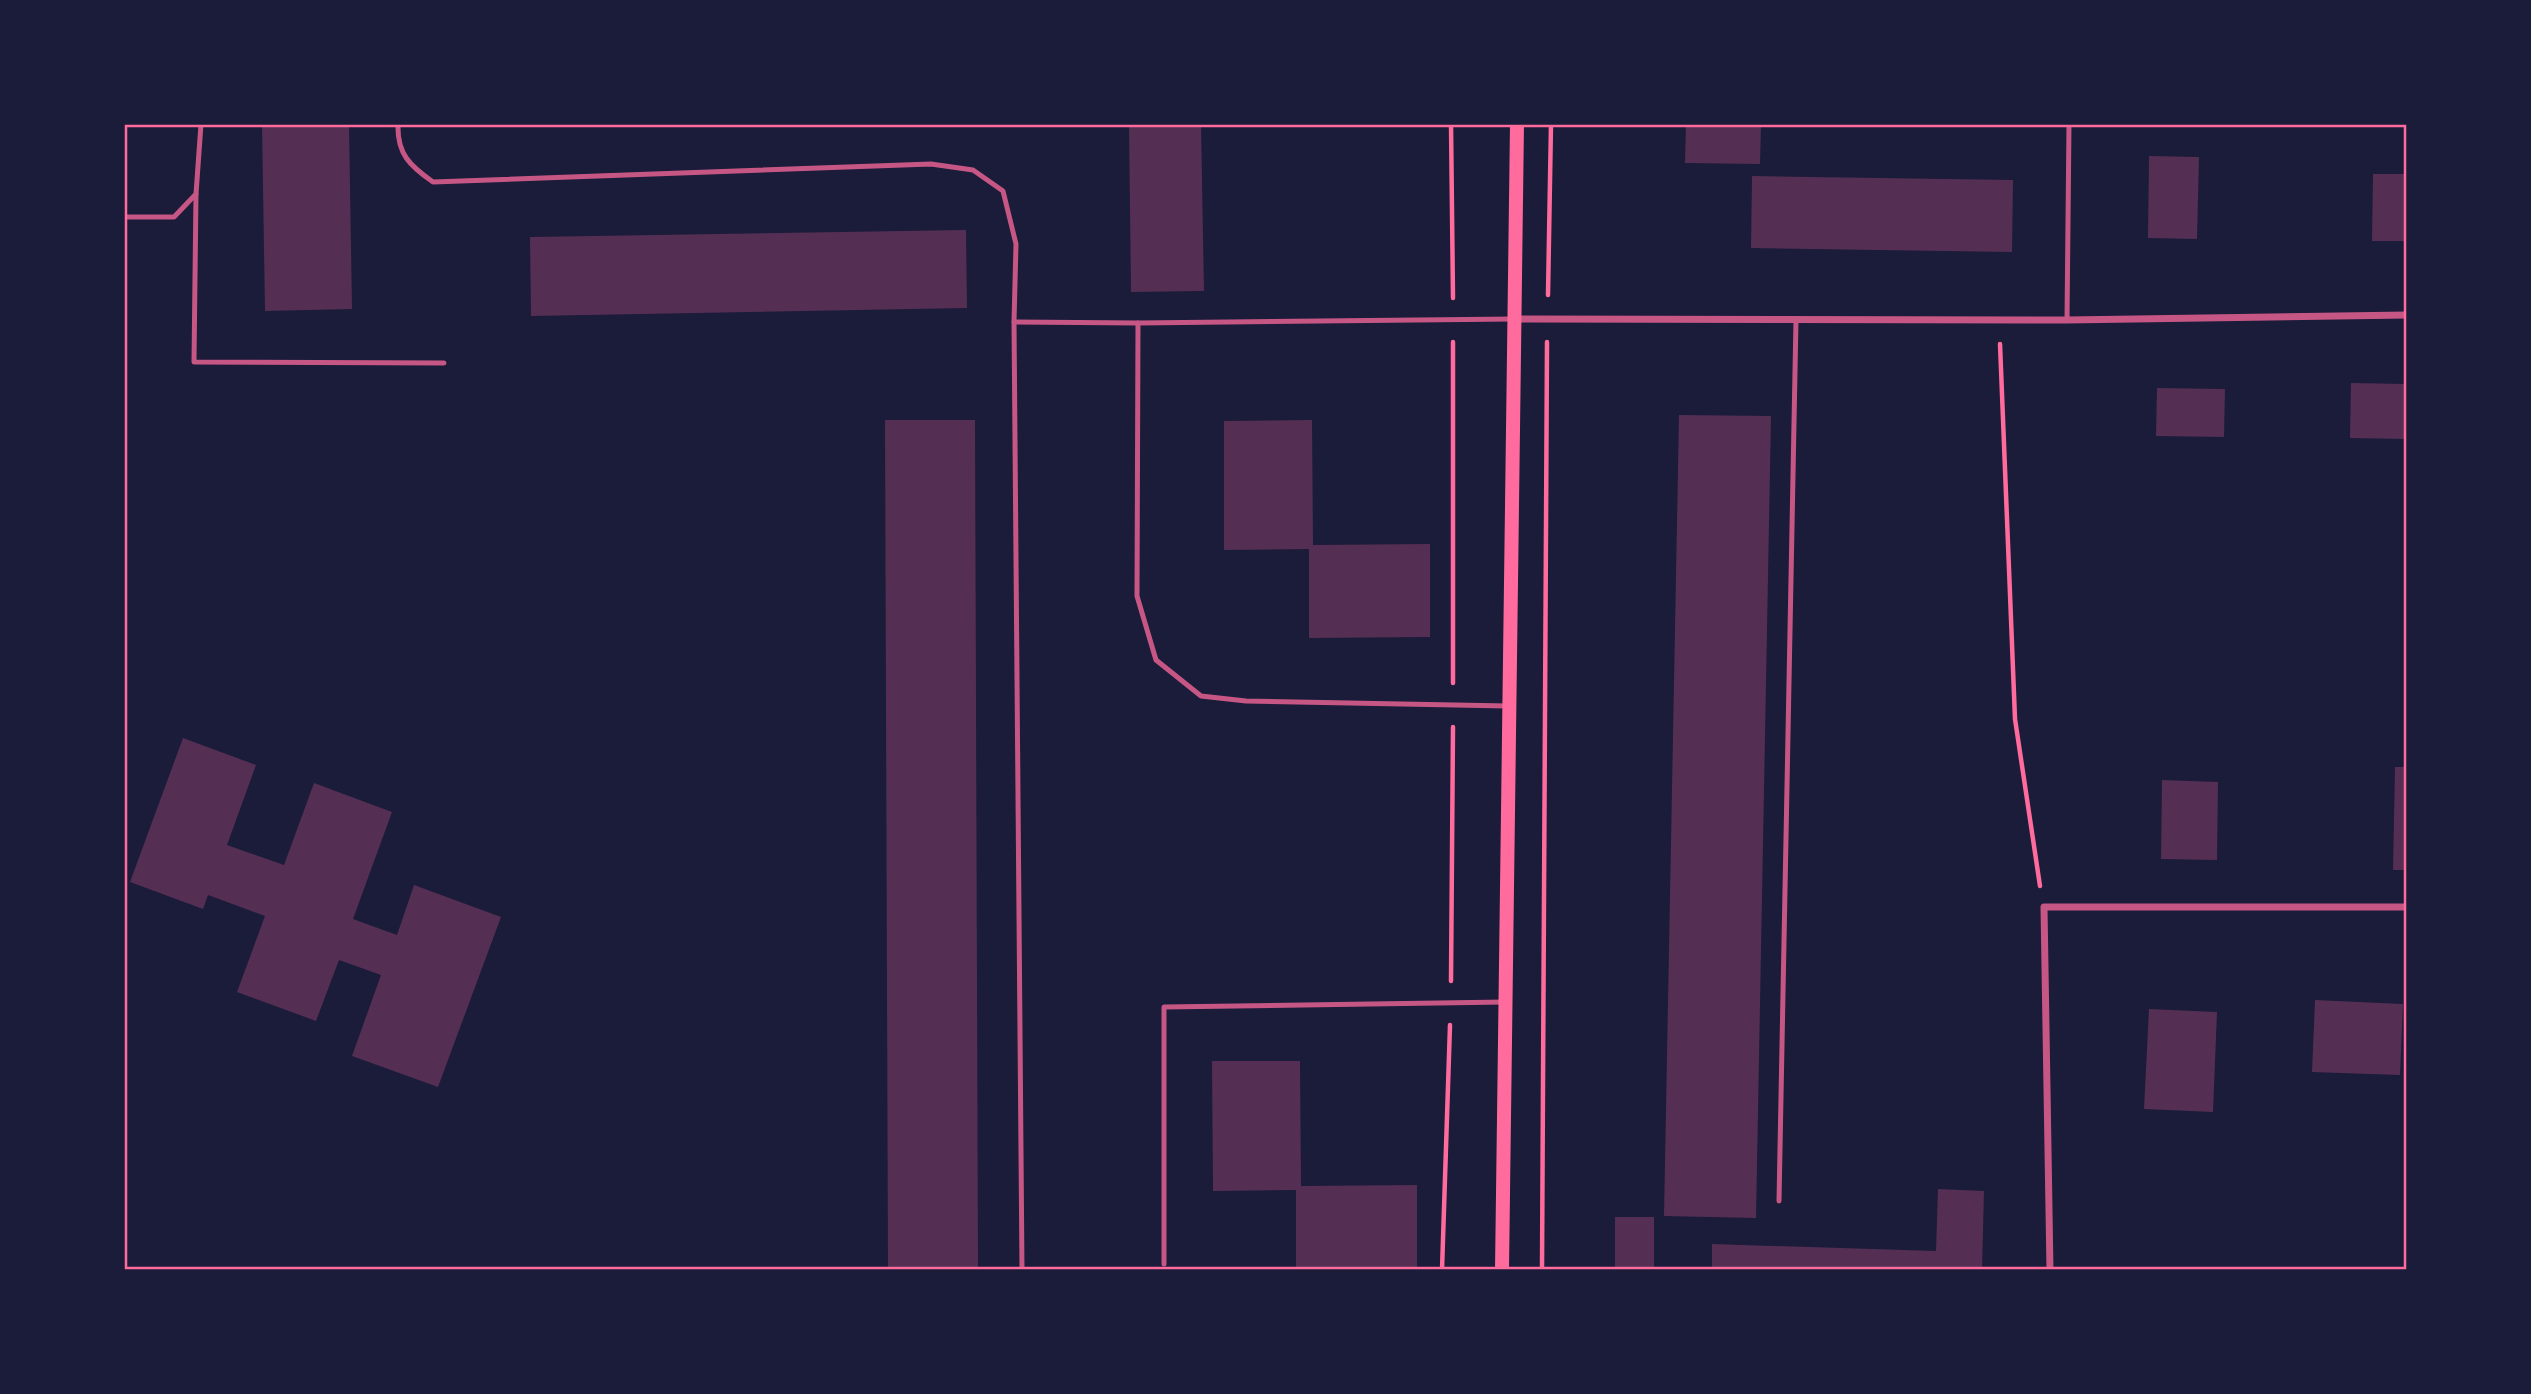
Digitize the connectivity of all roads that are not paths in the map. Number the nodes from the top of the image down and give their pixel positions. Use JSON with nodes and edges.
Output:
{"nodes":[{"id":1,"x":201,"y":124,"type":"edge"},
{"id":2,"x":397,"y":124,"type":"edge"},
{"id":3,"x":1517,"y":124,"type":"edge"},
{"id":4,"x":2069,"y":124,"type":"edge"},
{"id":5,"x":196,"y":194,"type":"junction"},
{"id":6,"x":124,"y":218,"type":"edge"},
{"id":7,"x":2407,"y":315,"type":"edge"},
{"id":8,"x":1514,"y":319,"type":"junction"},
{"id":9,"x":1796,"y":320,"type":"junction"},
{"id":10,"x":2067,"y":320,"type":"junction"},
{"id":11,"x":1014,"y":322,"type":"junction"},
{"id":12,"x":1138,"y":323,"type":"junction"},
{"id":13,"x":444,"y":363,"type":"dead end"},
{"id":14,"x":1509,"y":706,"type":"junction"},
{"id":15,"x":2407,"y":907,"type":"edge"},
{"id":16,"x":1505,"y":1002,"type":"junction"},
{"id":17,"x":1779,"y":1201,"type":"dead end"},
{"id":18,"x":1164,"y":1264,"type":"dead end"},
{"id":19,"x":1022,"y":1270,"type":"edge"},
{"id":20,"x":1502,"y":1270,"type":"edge"},
{"id":21,"x":2050,"y":1270,"type":"edge"}],
"edges":[{"from":1,"to":5,"type":"lane"},
{"from":2,"to":11,"type":"lane"},
{"from":3,"to":8,"type":"main road"},
{"from":4,"to":10,"type":"lane"},
{"from":5,"to":6,"type":"lane"},
{"from":5,"to":13,"type":"lane"},
{"from":7,"to":10,"type":"street"},
{"from":8,"to":9,"type":"street"},
{"from":8,"to":12,"type":"lane"},
{"from":8,"to":14,"type":"main road"},
{"from":9,"to":10,"type":"street"},
{"from":9,"to":17,"type":"lane"},
{"from":11,"to":12,"type":"lane"},
{"from":11,"to":19,"type":"lane"},
{"from":12,"to":14,"type":"lane"},
{"from":14,"to":16,"type":"main road"},
{"from":15,"to":21,"type":"street"},
{"from":16,"to":18,"type":"lane"},
{"from":16,"to":20,"type":"main road"}]}
